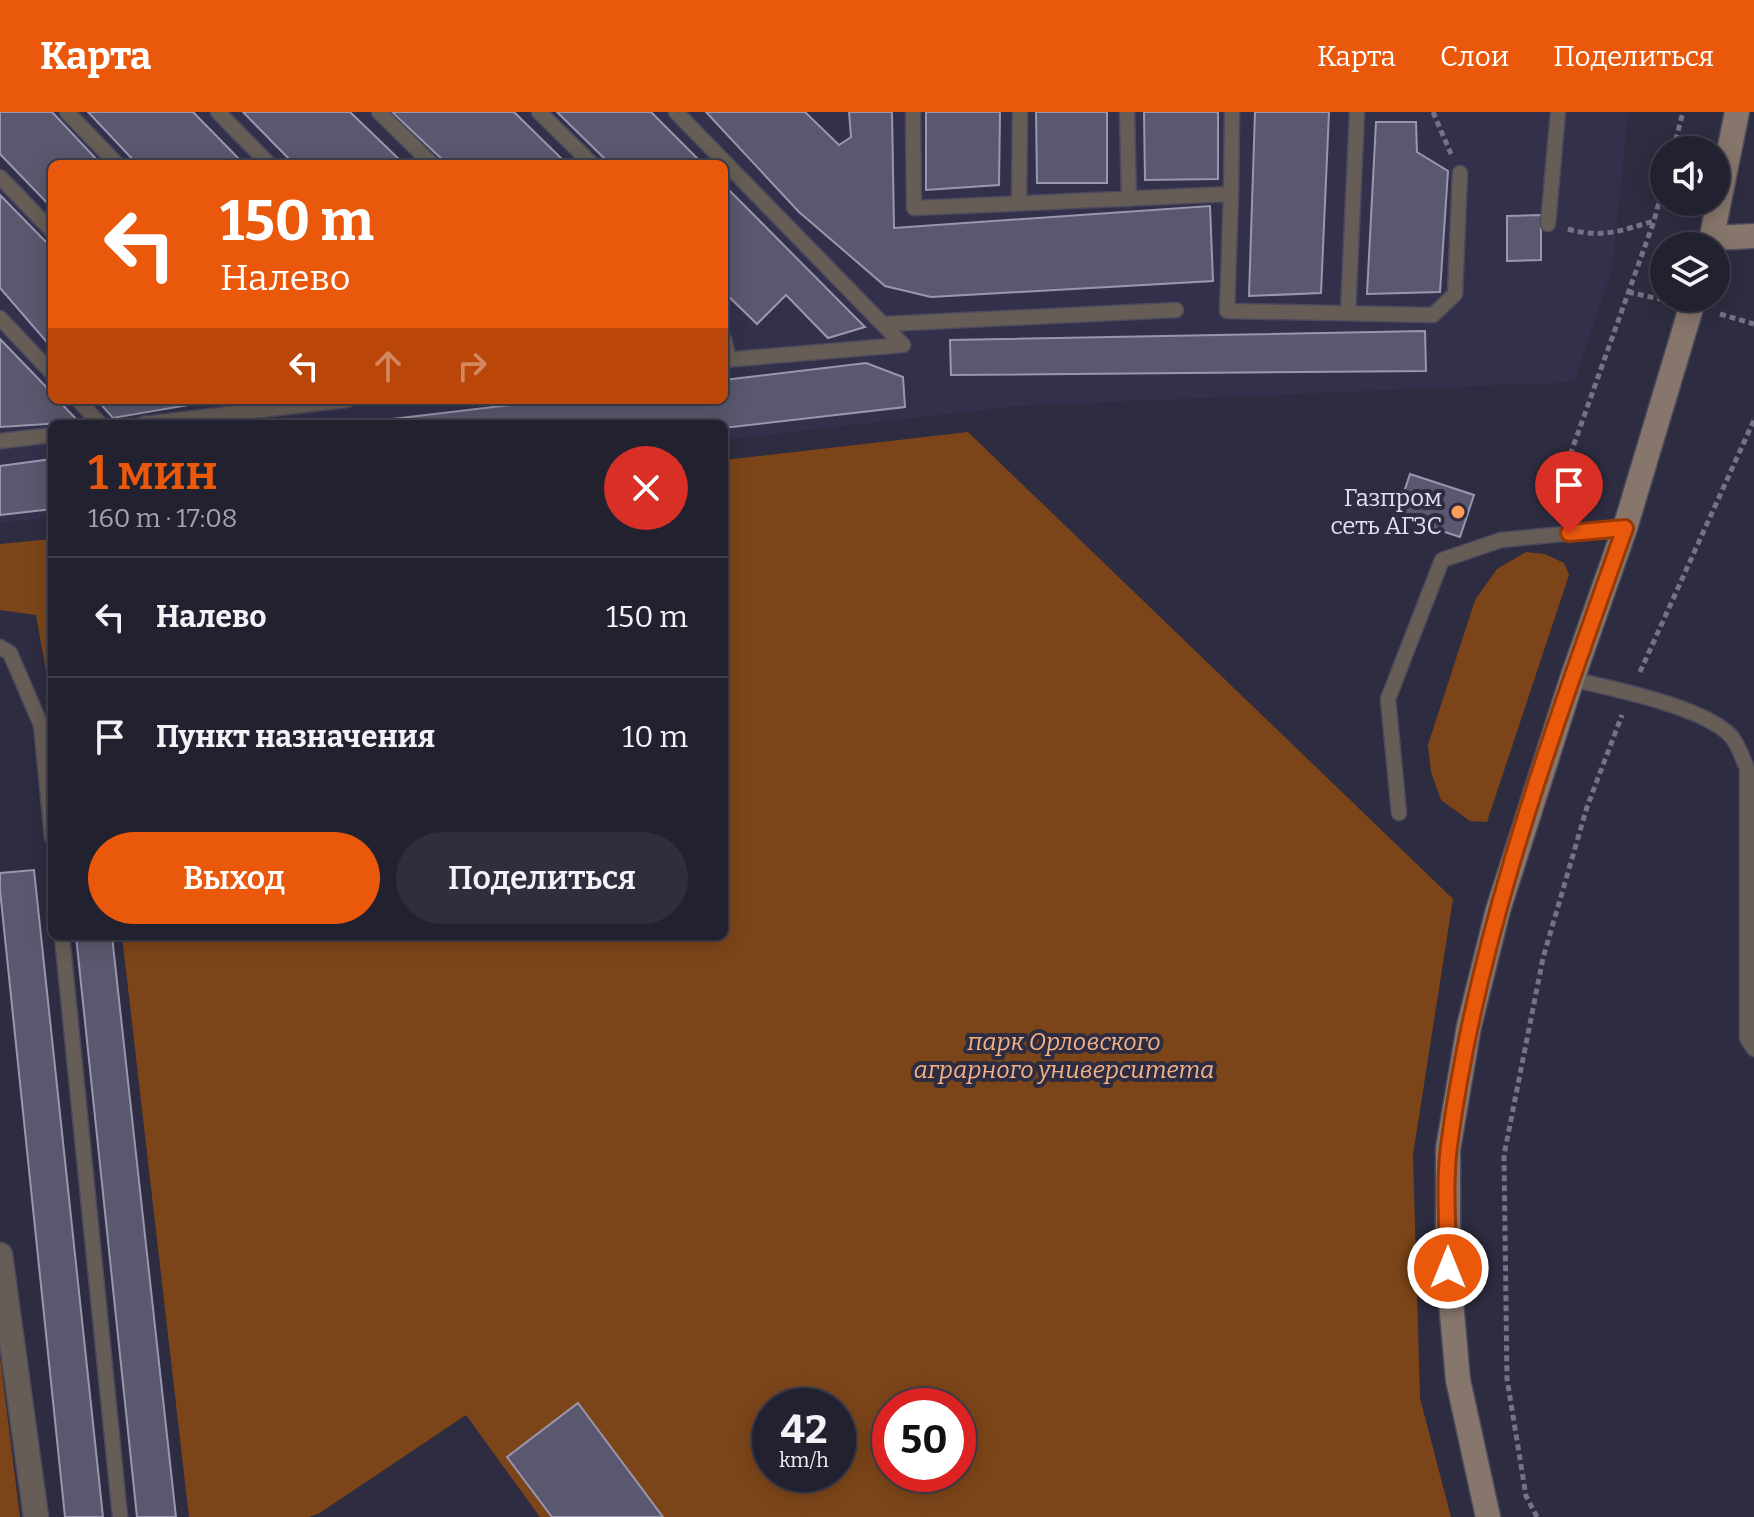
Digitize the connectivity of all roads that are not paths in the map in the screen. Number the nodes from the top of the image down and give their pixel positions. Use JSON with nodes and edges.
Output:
{"nodes":[{"id":1,"x":67,"y":112,"type":"edge"},
{"id":2,"x":218,"y":112,"type":"edge"},
{"id":3,"x":379,"y":112,"type":"edge"},
{"id":4,"x":539,"y":112,"type":"edge"},
{"id":5,"x":676,"y":112,"type":"edge"},
{"id":6,"x":913,"y":112,"type":"edge"},
{"id":7,"x":1020,"y":112,"type":"edge"},
{"id":8,"x":1127,"y":112,"type":"edge"},
{"id":9,"x":1232,"y":112,"type":"edge"},
{"id":10,"x":1357,"y":112,"type":"edge"},
{"id":11,"x":1558,"y":112,"type":"edge"},
{"id":12,"x":1737,"y":112,"type":"edge"},
{"id":13,"x":113,"y":160,"type":"edge"},
{"id":14,"x":265,"y":160,"type":"edge"},
{"id":15,"x":428,"y":160,"type":"edge"},
{"id":16,"x":588,"y":160,"type":"edge"},
{"id":17,"x":723,"y":160,"type":"edge"},
{"id":18,"x":728,"y":165,"type":"edge"},
{"id":19,"x":1460,"y":173,"type":"road end"},
{"id":20,"x":0,"y":177,"type":"edge"},
{"id":21,"x":1231,"y":194,"type":"junction"},
{"id":22,"x":1129,"y":199,"type":"junction"},
{"id":23,"x":1019,"y":203,"type":"junction"},
{"id":24,"x":1548,"y":224,"type":"road end"},
{"id":25,"x":48,"y":227,"type":"edge"},
{"id":26,"x":1713,"y":232,"type":"edge"},
{"id":27,"x":1754,"y":236,"type":"edge"},
{"id":28,"x":1730,"y":239,"type":"edge"},
{"id":29,"x":1176,"y":310,"type":"dead end"},
{"id":30,"x":1690,"y":312,"type":"edge"},
{"id":31,"x":1348,"y":313,"type":"junction"},
{"id":32,"x":0,"y":318,"type":"edge"},
{"id":33,"x":885,"y":324,"type":"junction"},
{"id":34,"x":728,"y":360,"type":"edge"},
{"id":35,"x":48,"y":369,"type":"edge"},
{"id":36,"x":82,"y":404,"type":"edge"},
{"id":37,"x":220,"y":404,"type":"edge"},
{"id":38,"x":309,"y":404,"type":"edge"},
{"id":39,"x":230,"y":414,"type":"junction"},
{"id":40,"x":96,"y":420,"type":"edge"},
{"id":41,"x":178,"y":420,"type":"edge"},
{"id":42,"x":48,"y":435,"type":"edge"},
{"id":43,"x":0,"y":441,"type":"edge"},
{"id":44,"x":1625,"y":528,"type":"junction"},
{"id":45,"x":0,"y":647,"type":"edge"},
{"id":46,"x":1572,"y":679,"type":"junction"},
{"id":47,"x":48,"y":796,"type":"edge"},
{"id":48,"x":1399,"y":813,"type":"dead end"},
{"id":49,"x":62,"y":940,"type":"edge"},
{"id":50,"x":1754,"y":1049,"type":"edge"},
{"id":51,"x":0,"y":1255,"type":"edge"},
{"id":52,"x":5,"y":1330,"type":"edge"},
{"id":53,"x":36,"y":1517,"type":"edge"},
{"id":54,"x":120,"y":1517,"type":"edge"},
{"id":55,"x":1488,"y":1517,"type":"edge"}],
"edges":[{"from":1,"to":13,"type":"lane"},
{"from":2,"to":14,"type":"lane"},
{"from":3,"to":15,"type":"lane"},
{"from":4,"to":16,"type":"lane"},
{"from":5,"to":17,"type":"lane"},
{"from":6,"to":23,"type":"lane"},
{"from":7,"to":23,"type":"lane"},
{"from":8,"to":22,"type":"lane"},
{"from":9,"to":21,"type":"lane"},
{"from":10,"to":31,"type":"lane"},
{"from":11,"to":24,"type":"lane"},
{"from":12,"to":26,"type":"main road"},
{"from":18,"to":33,"type":"lane"},
{"from":19,"to":31,"type":"lane"},
{"from":20,"to":25,"type":"lane"},
{"from":21,"to":22,"type":"lane"},
{"from":21,"to":31,"type":"lane"},
{"from":22,"to":23,"type":"lane"},
{"from":27,"to":28,"type":"main road"},
{"from":29,"to":33,"type":"lane"},
{"from":30,"to":44,"type":"main road"},
{"from":32,"to":35,"type":"lane"},
{"from":33,"to":34,"type":"lane"},
{"from":36,"to":40,"type":"lane"},
{"from":37,"to":39,"type":"lane"},
{"from":38,"to":39,"type":"lane"},
{"from":39,"to":41,"type":"lane"},
{"from":42,"to":43,"type":"lane"},
{"from":44,"to":46,"type":"main road"},
{"from":44,"to":48,"type":"lane"},
{"from":45,"to":47,"type":"lane"},
{"from":46,"to":50,"type":"lane"},
{"from":46,"to":55,"type":"main road"},
{"from":49,"to":54,"type":"lane"},
{"from":51,"to":52,"type":"street"},
{"from":52,"to":53,"type":"street"}]}
